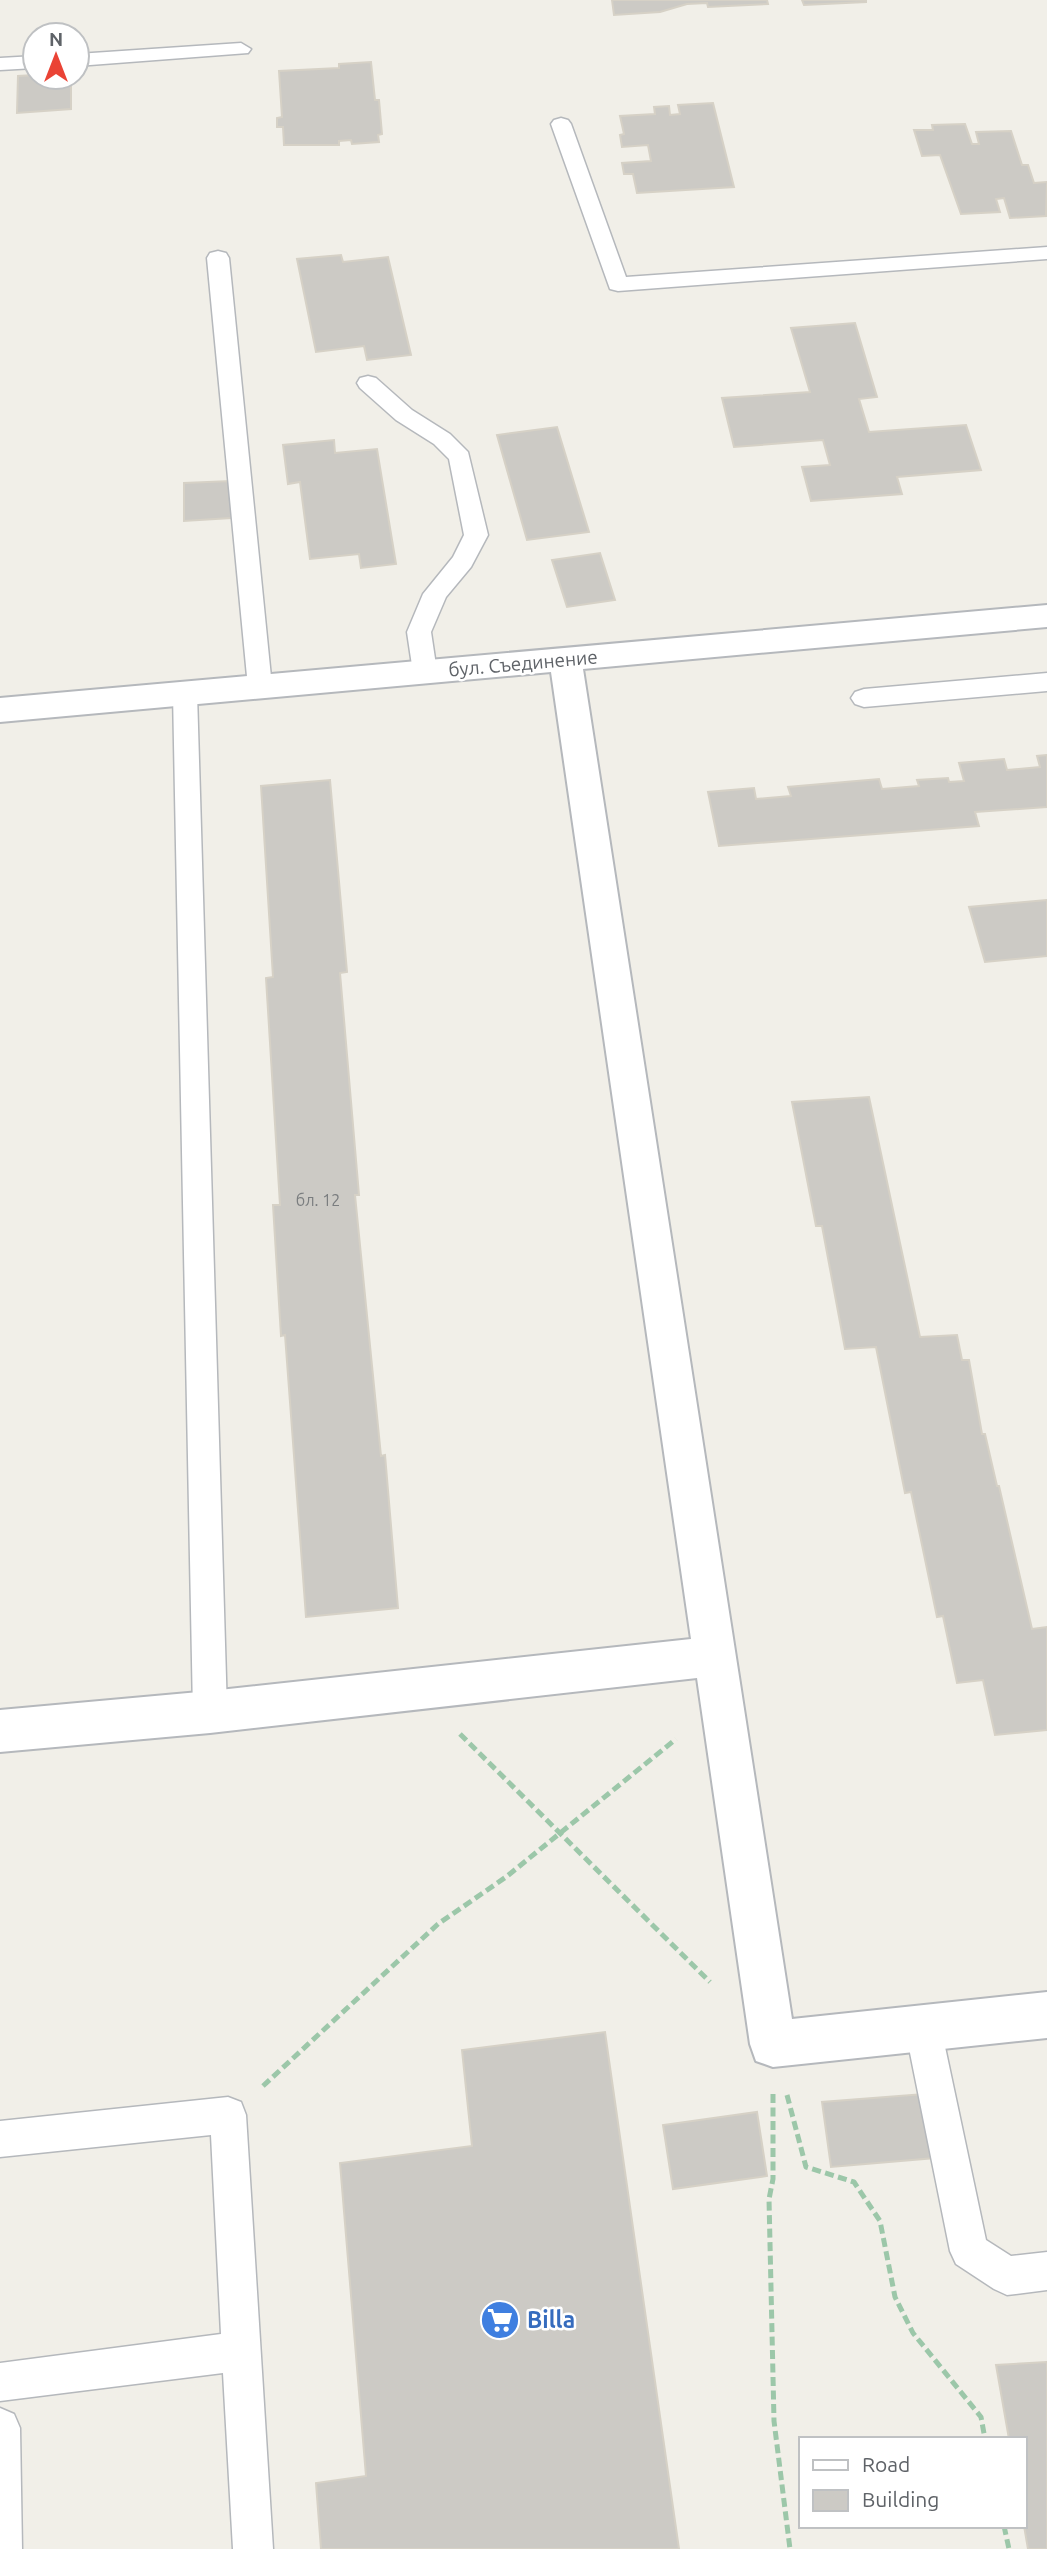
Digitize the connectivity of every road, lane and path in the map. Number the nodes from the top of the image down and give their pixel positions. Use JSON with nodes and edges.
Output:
{"nodes":[{"id":1,"x":241,"y":49,"type":"dead end"},
{"id":2,"x":91,"y":59,"type":"edge"},
{"id":3,"x":21,"y":63,"type":"edge"},
{"id":4,"x":0,"y":64,"type":"edge"},
{"id":5,"x":561,"y":124,"type":"dead end"},
{"id":6,"x":1047,"y":253,"type":"edge"},
{"id":7,"x":218,"y":258,"type":"dead end"},
{"id":8,"x":368,"y":383,"type":"dead end"},
{"id":9,"x":1047,"y":616,"type":"edge"},
{"id":10,"x":565,"y":659,"type":"junction"},
{"id":11,"x":425,"y":672,"type":"junction"},
{"id":12,"x":1047,"y":682,"type":"edge"},
{"id":13,"x":260,"y":687,"type":"junction"},
{"id":14,"x":185,"y":693,"type":"junction"},
{"id":15,"x":863,"y":698,"type":"dead end"},
{"id":16,"x":0,"y":710,"type":"edge"},
{"id":17,"x":716,"y":1657,"type":"junction"},
{"id":18,"x":415,"y":1689,"type":"junction"},
{"id":19,"x":723,"y":1701,"type":"junction"},
{"id":20,"x":210,"y":1712,"type":"junction"},
{"id":21,"x":0,"y":1731,"type":"edge"},
{"id":22,"x":560,"y":1833,"type":"junction"},
{"id":23,"x":715,"y":1986,"type":"dead end"},
{"id":24,"x":1047,"y":2015,"type":"edge"},
{"id":25,"x":923,"y":2028,"type":"junction"},
{"id":26,"x":773,"y":2044,"type":"junction"},
{"id":27,"x":228,"y":2115,"type":"junction"},
{"id":28,"x":0,"y":2139,"type":"edge"},
{"id":29,"x":1047,"y":2271,"type":"edge"},
{"id":30,"x":241,"y":2351,"type":"junction"},
{"id":31,"x":0,"y":2382,"type":"edge"},
{"id":32,"x":0,"y":2428,"type":"edge"},
{"id":33,"x":985,"y":2437,"type":"edge"},
{"id":34,"x":1004,"y":2528,"type":"edge"},
{"id":35,"x":2,"y":2549,"type":"edge"},
{"id":36,"x":253,"y":2549,"type":"edge"},
{"id":37,"x":790,"y":2549,"type":"edge"},
{"id":38,"x":1009,"y":2549,"type":"edge"}],
"edges":[{"from":1,"to":2,"type":"lane"},
{"from":3,"to":4,"type":"lane"},
{"from":5,"to":6,"type":"lane"},
{"from":7,"to":13,"type":"lane"},
{"from":8,"to":11,"type":"lane"},
{"from":9,"to":10,"type":"street","name":"бул. Съединение"},
{"from":10,"to":11,"type":"street","name":"бул. Съединение"},
{"from":10,"to":17,"type":"street"},
{"from":11,"to":13,"type":"street","name":"бул. Съединение"},
{"from":12,"to":15,"type":"lane"},
{"from":13,"to":14,"type":"street","name":"бул. Съединение"},
{"from":14,"to":16,"type":"street","name":"бул. Съединение"},
{"from":14,"to":20,"type":"lane"},
{"from":17,"to":18,"type":"street"},
{"from":17,"to":19,"type":"street"},
{"from":18,"to":20,"type":"street"},
{"from":18,"to":22,"type":"path"},
{"from":19,"to":22,"type":"path"},
{"from":19,"to":26,"type":"street"},
{"from":20,"to":21,"type":"street"},
{"from":22,"to":23,"type":"path"},
{"from":22,"to":27,"type":"path"},
{"from":24,"to":25,"type":"street"},
{"from":25,"to":26,"type":"street"},
{"from":25,"to":29,"type":"lane"},
{"from":26,"to":33,"type":"path"},
{"from":26,"to":37,"type":"path"},
{"from":27,"to":28,"type":"lane"},
{"from":27,"to":30,"type":"lane"},
{"from":30,"to":31,"type":"lane"},
{"from":30,"to":36,"type":"lane"},
{"from":32,"to":35,"type":"lane"},
{"from":34,"to":38,"type":"path"}]}
